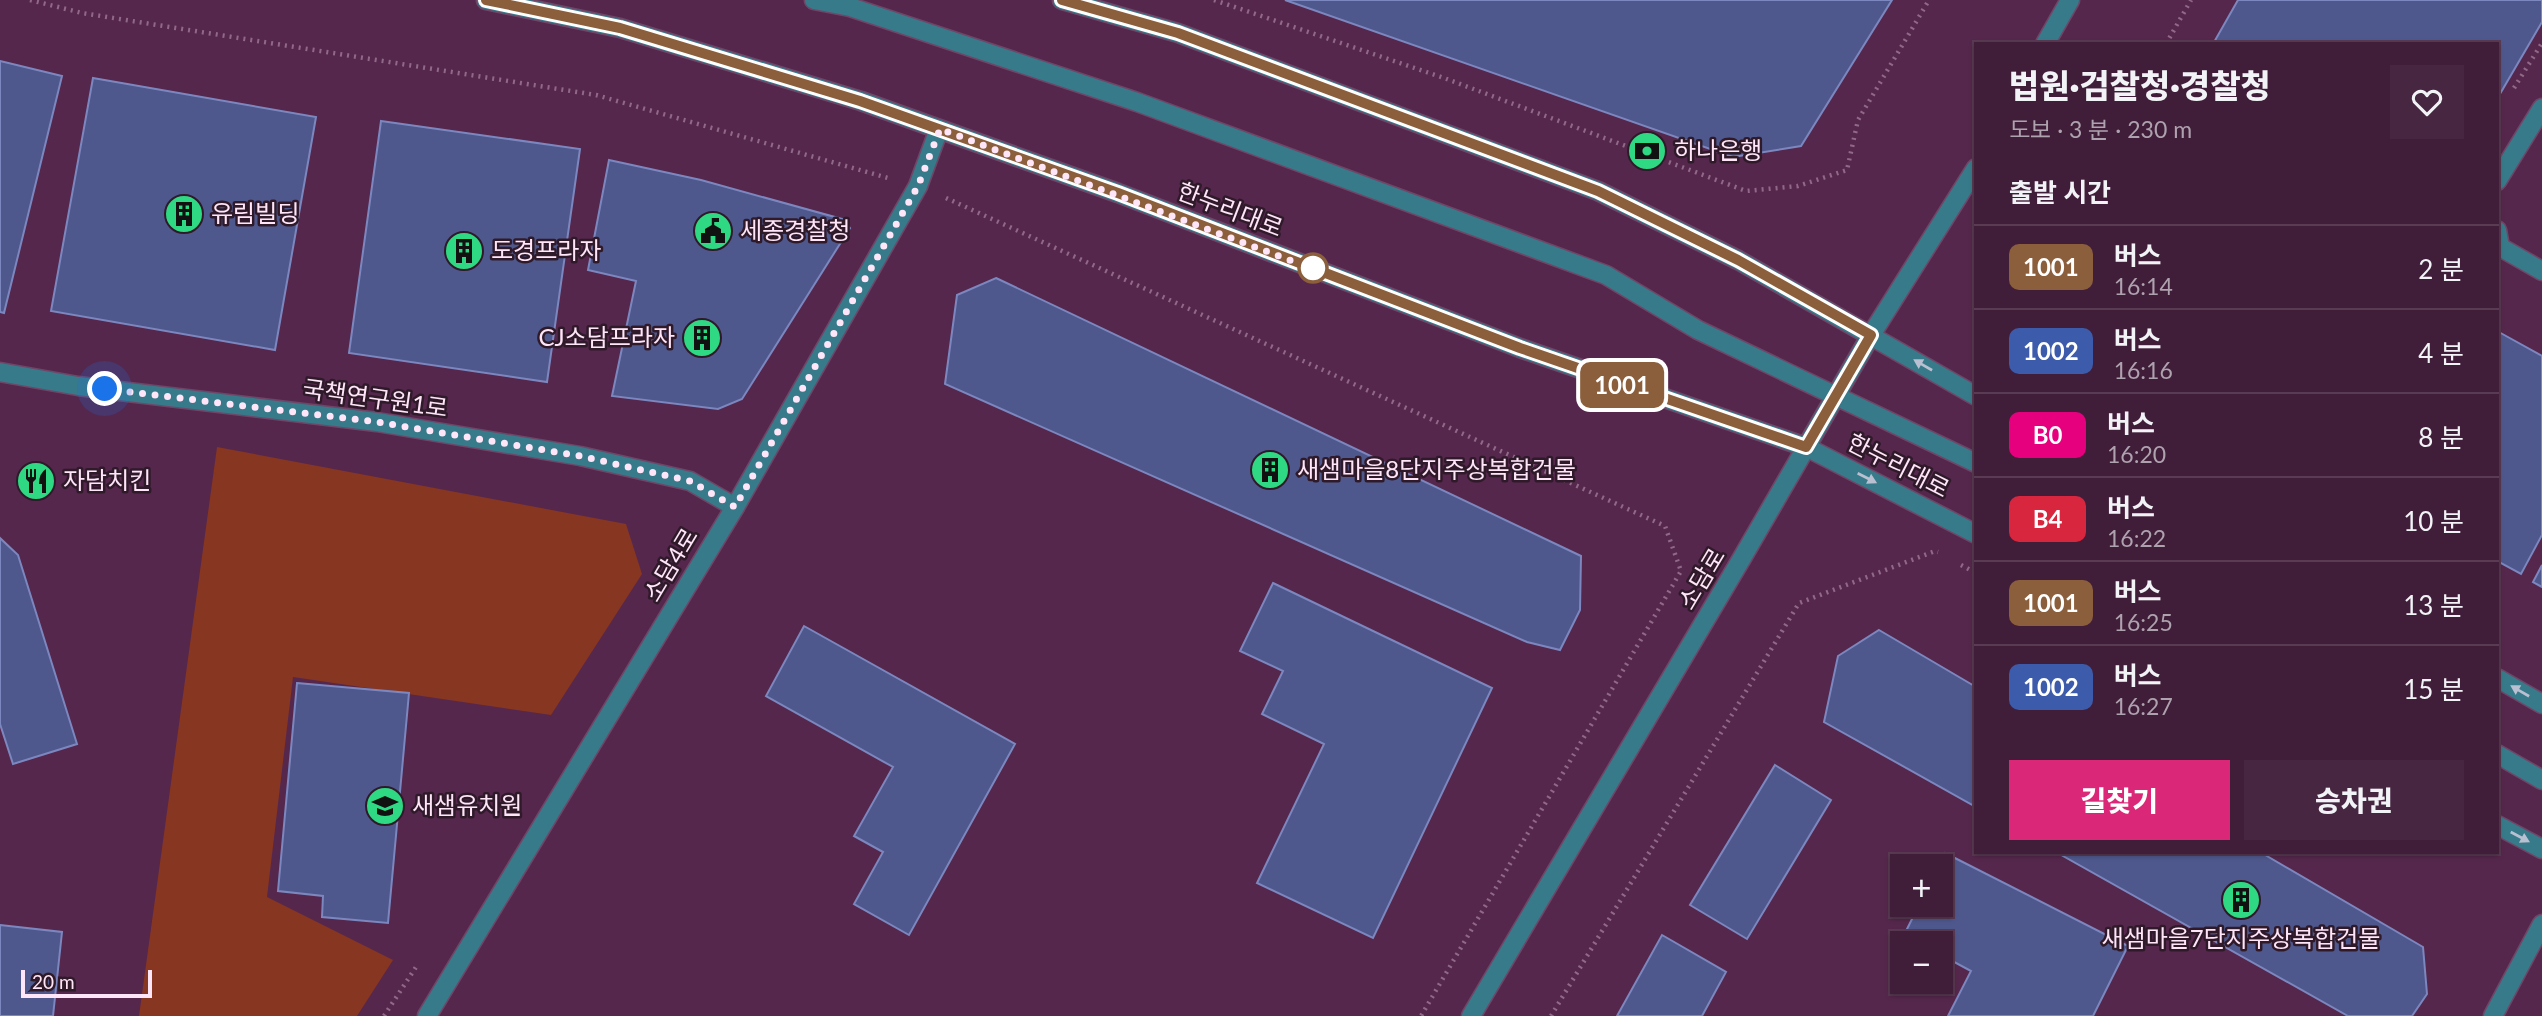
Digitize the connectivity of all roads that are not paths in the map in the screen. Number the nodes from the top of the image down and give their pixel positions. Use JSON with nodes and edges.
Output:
{"nodes":[{"id":1,"x":486,"y":0,"type":"edge"},
{"id":2,"x":814,"y":0,"type":"edge"},
{"id":3,"x":1062,"y":0,"type":"edge"},
{"id":4,"x":2070,"y":0,"type":"edge"},
{"id":5,"x":2046,"y":42,"type":"edge"},
{"id":6,"x":2542,"y":108,"type":"edge"},
{"id":7,"x":940,"y":129,"type":"junction"},
{"id":8,"x":1974,"y":171,"type":"edge"},
{"id":9,"x":2499,"y":178,"type":"edge"},
{"id":10,"x":2499,"y":241,"type":"edge"},
{"id":11,"x":2542,"y":271,"type":"edge"},
{"id":12,"x":1871,"y":335,"type":"junction"},
{"id":13,"x":0,"y":372,"type":"edge"},
{"id":14,"x":1836,"y":394,"type":"junction"},
{"id":15,"x":1974,"y":395,"type":"edge"},
{"id":16,"x":1806,"y":447,"type":"junction"},
{"id":17,"x":1974,"y":462,"type":"edge"},
{"id":18,"x":735,"y":507,"type":"junction"},
{"id":19,"x":1974,"y":533,"type":"edge"},
{"id":20,"x":2499,"y":679,"type":"edge"},
{"id":21,"x":2542,"y":704,"type":"edge"},
{"id":22,"x":2499,"y":755,"type":"edge"},
{"id":23,"x":2542,"y":779,"type":"edge"},
{"id":24,"x":2499,"y":826,"type":"edge"},
{"id":25,"x":2542,"y":849,"type":"edge"},
{"id":26,"x":2542,"y":923,"type":"edge"},
{"id":27,"x":427,"y":1016,"type":"edge"},
{"id":28,"x":1471,"y":1016,"type":"edge"},
{"id":29,"x":2493,"y":1016,"type":"edge"}],
"edges":[{"from":1,"to":7,"type":"street","name":"한누리대로"},
{"from":2,"to":14,"type":"street"},
{"from":3,"to":12,"type":"street"},
{"from":4,"to":5,"type":"street"},
{"from":6,"to":9,"type":"street"},
{"from":7,"to":16,"type":"street","name":"한누리대로"},
{"from":7,"to":18,"type":"street","name":"소담4로"},
{"from":8,"to":12,"type":"street","name":"소담로"},
{"from":10,"to":11,"type":"street"},
{"from":12,"to":14,"type":"street","name":"소담로"},
{"from":15,"to":12,"type":"street","one_way":true},
{"from":13,"to":18,"type":"street","name":"국책연구원1로"},
{"from":14,"to":16,"type":"street","name":"소담로"},
{"from":14,"to":17,"type":"street"},
{"from":16,"to":19,"type":"street","name":"한누리대로","one_way":true},
{"from":16,"to":28,"type":"street","name":"소담로"},
{"from":18,"to":27,"type":"street","name":"소담4로"},
{"from":21,"to":20,"type":"street","one_way":true},
{"from":22,"to":23,"type":"street"},
{"from":24,"to":25,"type":"street","one_way":true},
{"from":26,"to":29,"type":"street"}]}
